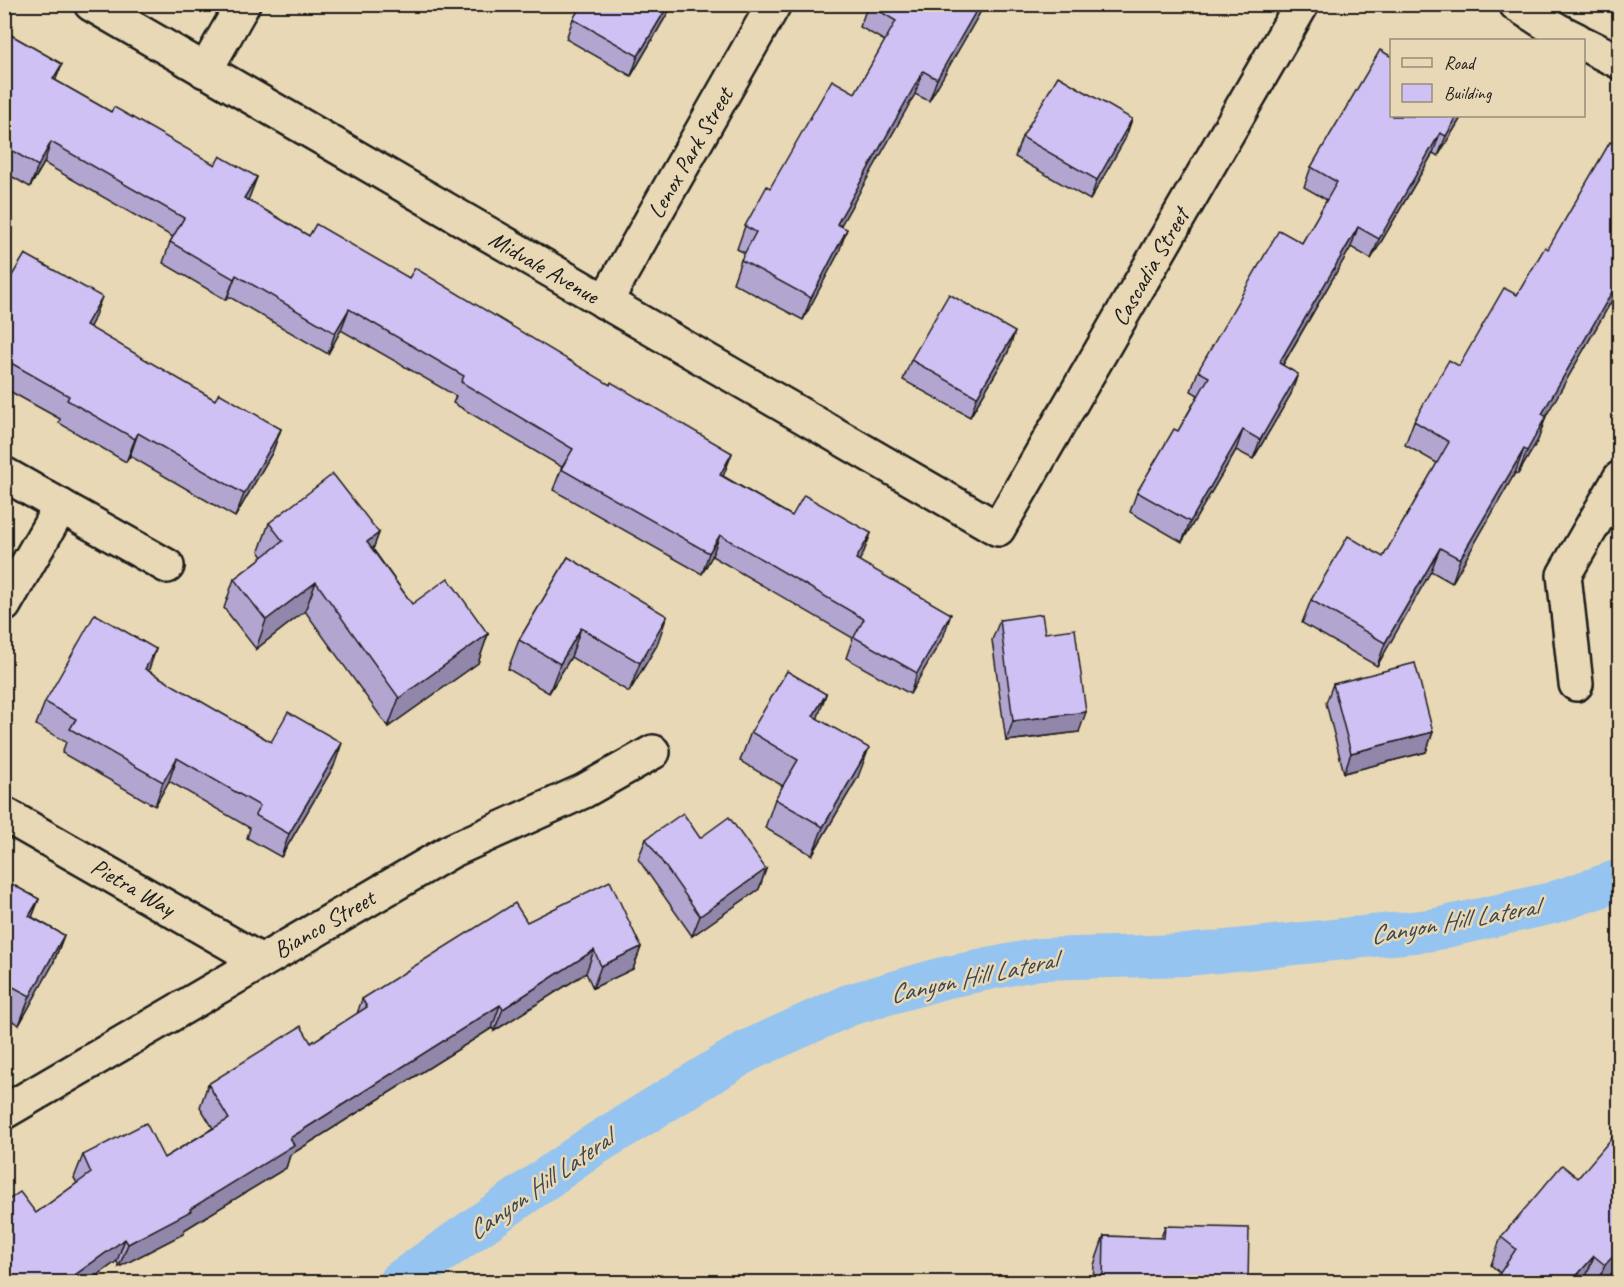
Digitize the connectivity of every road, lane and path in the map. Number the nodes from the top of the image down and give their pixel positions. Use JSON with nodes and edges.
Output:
{"nodes":[{"id":1,"x":90,"y":4,"type":"edge"},
{"id":2,"x":243,"y":4,"type":"edge"},
{"id":3,"x":774,"y":4,"type":"edge"},
{"id":4,"x":1302,"y":4,"type":"edge"},
{"id":5,"x":1516,"y":4,"type":"edge"},
{"id":6,"x":1575,"y":39,"type":"edge"},
{"id":7,"x":1585,"y":44,"type":"edge"},
{"id":8,"x":1620,"y":62,"type":"edge"},
{"id":9,"x":206,"y":71,"type":"junction"},
{"id":10,"x":605,"y":302,"type":"junction"},
{"id":11,"x":4,"y":474,"type":"edge"},
{"id":12,"x":1620,"y":478,"type":"edge"},
{"id":13,"x":61,"y":506,"type":"junction"},
{"id":14,"x":999,"y":529,"type":"joint"},
{"id":15,"x":167,"y":566,"type":"dead end"},
{"id":16,"x":4,"y":605,"type":"edge"},
{"id":17,"x":1576,"y":684,"type":"dead end"},
{"id":18,"x":652,"y":752,"type":"dead end"},
{"id":19,"x":4,"y":814,"type":"edge"},
{"id":20,"x":261,"y":961,"type":"junction"},
{"id":21,"x":4,"y":1112,"type":"edge"}],
"edges":[{"from":1,"to":9,"type":"street","name":"Midvale Avenue"},
{"from":2,"to":9,"type":"street"},
{"from":3,"to":10,"type":"street","name":"Lenox Park Street"},
{"from":4,"to":14,"type":"street","name":"Cascadia Street"},
{"from":5,"to":6,"type":"street"},
{"from":7,"to":8,"type":"street"},
{"from":9,"to":10,"type":"street","name":"Midvale Avenue"},
{"from":10,"to":14,"type":"street","name":"Midvale Avenue"},
{"from":11,"to":13,"type":"street"},
{"from":12,"to":17,"type":"street"},
{"from":13,"to":15,"type":"street"},
{"from":13,"to":16,"type":"street"},
{"from":18,"to":20,"type":"street","name":"Bianco Street"},
{"from":19,"to":20,"type":"street","name":"Pietra Way"},
{"from":20,"to":21,"type":"street","name":"Bianco Street"}]}
